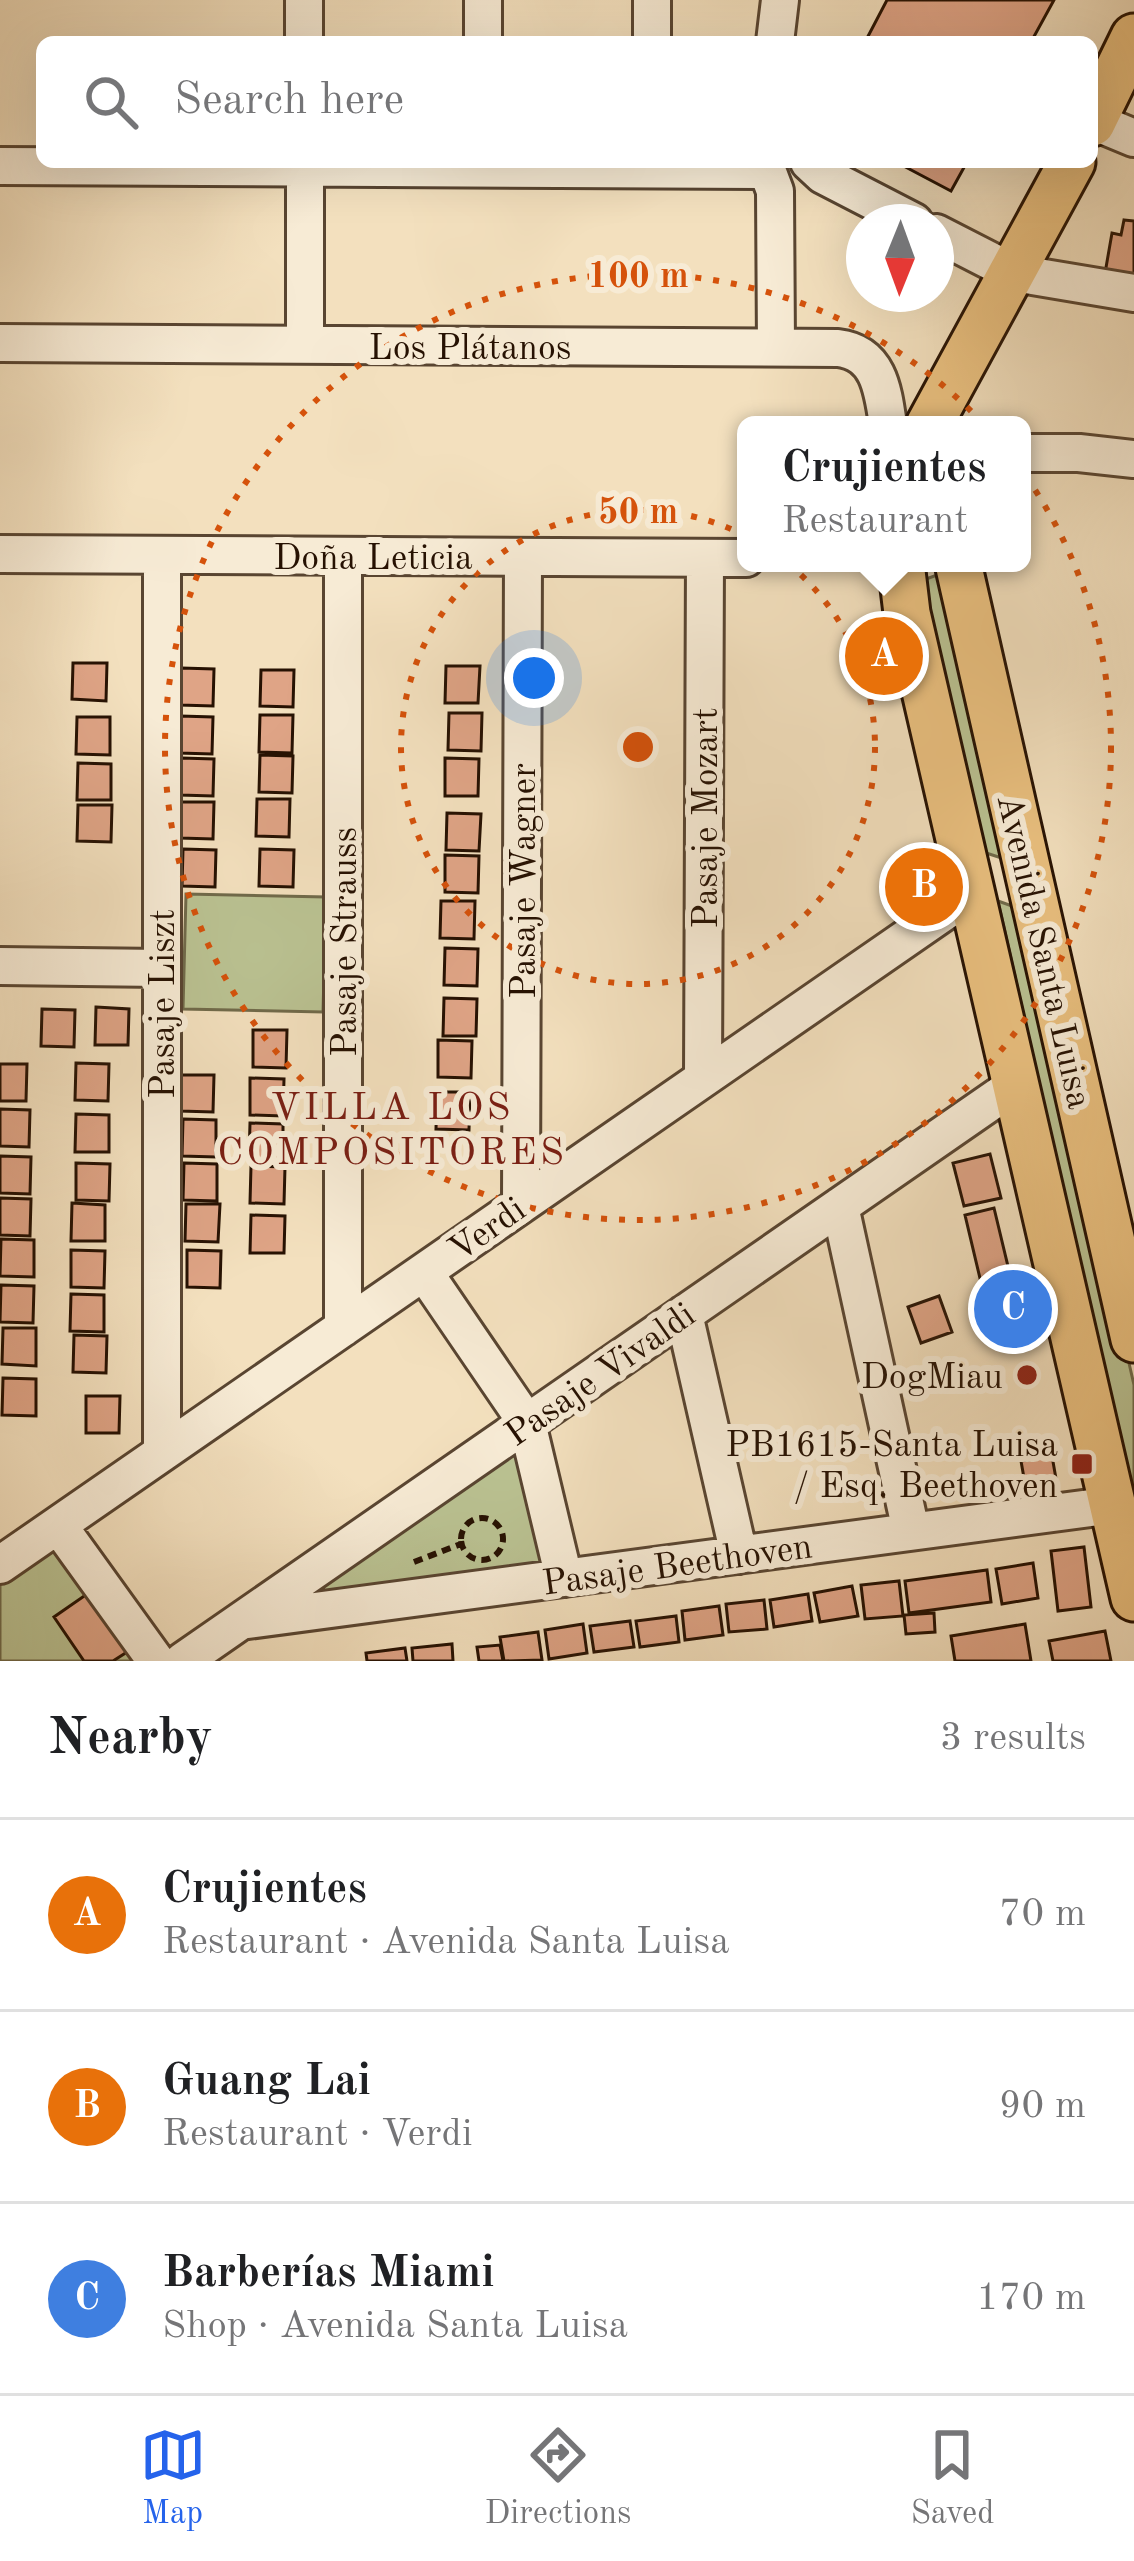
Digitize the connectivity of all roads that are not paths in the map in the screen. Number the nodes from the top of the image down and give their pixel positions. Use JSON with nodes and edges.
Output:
{"nodes":[{"id":1,"x":304,"y":0,"type":"edge"},
{"id":2,"x":483,"y":0,"type":"edge"},
{"id":3,"x":652,"y":0,"type":"edge"},
{"id":4,"x":780,"y":0,"type":"edge"},
{"id":5,"x":304,"y":36,"type":"edge"},
{"id":6,"x":483,"y":36,"type":"edge"},
{"id":7,"x":652,"y":36,"type":"edge"},
{"id":8,"x":777,"y":36,"type":"edge"},
{"id":9,"x":1134,"y":37,"type":"edge"},
{"id":10,"x":1098,"y":110,"type":"edge"},
{"id":11,"x":1098,"y":124,"type":"edge"},
{"id":12,"x":1134,"y":138,"type":"edge"},
{"id":13,"x":0,"y":166,"type":"edge"},
{"id":14,"x":36,"y":166,"type":"edge"},
{"id":15,"x":304,"y":168,"type":"edge"},
{"id":16,"x":728,"y":168,"type":"edge"},
{"id":17,"x":815,"y":168,"type":"edge"},
{"id":18,"x":1069,"y":168,"type":"edge"},
{"id":19,"x":879,"y":204,"type":"edge"},
{"id":20,"x":954,"y":242,"type":"edge"},
{"id":21,"x":1014,"y":273,"type":"junction"},
{"id":22,"x":1134,"y":293,"type":"edge"},
{"id":23,"x":986,"y":325,"type":"junction"},
{"id":24,"x":0,"y":343,"type":"edge"},
{"id":25,"x":305,"y":345,"type":"junction"},
{"id":26,"x":776,"y":347,"type":"junction"},
{"id":27,"x":886,"y":416,"type":"edge"},
{"id":28,"x":934,"y":416,"type":"edge"},
{"id":29,"x":959,"y":416,"type":"edge"},
{"id":30,"x":1031,"y":453,"type":"edge"},
{"id":31,"x":1134,"y":460,"type":"edge"},
{"id":32,"x":0,"y":554,"type":"edge"},
{"id":33,"x":162,"y":555,"type":"junction"},
{"id":34,"x":343,"y":556,"type":"junction"},
{"id":35,"x":523,"y":557,"type":"junction"},
{"id":36,"x":705,"y":558,"type":"junction"},
{"id":37,"x":737,"y":558,"type":"edge"},
{"id":38,"x":902,"y":572,"type":"edge"},
{"id":39,"x":960,"y":572,"type":"edge"},
{"id":40,"x":973,"y":892,"type":"junction"},
{"id":41,"x":0,"y":966,"type":"edge"},
{"id":42,"x":161,"y":968,"type":"junction"},
{"id":43,"x":703,"y":1078,"type":"junction"},
{"id":44,"x":1016,"y":1085,"type":"junction"},
{"id":45,"x":521,"y":1204,"type":"junction"},
{"id":46,"x":840,"y":1206,"type":"junction"},
{"id":47,"x":424,"y":1271,"type":"junction"},
{"id":48,"x":684,"y":1314,"type":"junction"},
{"id":49,"x":343,"y":1328,"type":"junction"},
{"id":50,"x":1134,"y":1339,"type":"edge"},
{"id":51,"x":527,"y":1423,"type":"junction"},
{"id":52,"x":162,"y":1453,"type":"junction"},
{"id":53,"x":1113,"y":1504,"type":"junction"},
{"id":54,"x":58,"y":1525,"type":"junction"},
{"id":55,"x":911,"y":1532,"type":"junction"},
{"id":56,"x":739,"y":1555,"type":"junction"},
{"id":57,"x":0,"y":1565,"type":"edge"},
{"id":58,"x":564,"y":1578,"type":"junction"},
{"id":59,"x":1134,"y":1598,"type":"edge"},
{"id":60,"x":241,"y":1621,"type":"junction"},
{"id":61,"x":156,"y":1661,"type":"edge"},
{"id":62,"x":183,"y":1661,"type":"edge"}],
"edges":[{"from":1,"to":5,"type":"street"},
{"from":2,"to":6,"type":"street"},
{"from":3,"to":7,"type":"street"},
{"from":4,"to":8,"type":"street"},
{"from":9,"to":10,"type":"main road"},
{"from":11,"to":12,"type":"street"},
{"from":13,"to":14,"type":"street"},
{"from":15,"to":25,"type":"street"},
{"from":16,"to":26,"type":"street"},
{"from":17,"to":19,"type":"street"},
{"from":18,"to":21,"type":"main road"},
{"from":20,"to":21,"type":"street"},
{"from":21,"to":22,"type":"street"},
{"from":21,"to":23,"type":"main road"},
{"from":23,"to":28,"type":"main road"},
{"from":23,"to":29,"type":"main road"},
{"from":24,"to":25,"type":"street","name":"Los Plátanos"},
{"from":25,"to":26,"type":"street","name":"Los Plátanos"},
{"from":26,"to":27,"type":"street","name":"Los Plátanos"},
{"from":30,"to":31,"type":"street"},
{"from":32,"to":33,"type":"street","name":"Doña Leticia"},
{"from":33,"to":34,"type":"street","name":"Doña Leticia"},
{"from":33,"to":42,"type":"street","name":"Pasaje Liszt"},
{"from":34,"to":35,"type":"street","name":"Doña Leticia"},
{"from":34,"to":49,"type":"street","name":"Pasaje Strauss"},
{"from":35,"to":36,"type":"street","name":"Doña Leticia"},
{"from":35,"to":45,"type":"street","name":"Pasaje Wagner"},
{"from":36,"to":37,"type":"street","name":"Doña Leticia"},
{"from":36,"to":43,"type":"street","name":"Pasaje Mozart"},
{"from":38,"to":40,"type":"main road","name":"Avenida Santa Luisa"},
{"from":39,"to":50,"type":"main road","name":"Avenida Santa Luisa"},
{"from":40,"to":43,"type":"street","name":"Verdi"},
{"from":40,"to":44,"type":"main road","name":"Avenida Santa Luisa"},
{"from":41,"to":42,"type":"street"},
{"from":42,"to":52,"type":"street","name":"Pasaje Liszt"},
{"from":43,"to":45,"type":"street","name":"Verdi"},
{"from":44,"to":46,"type":"street","name":"Pasaje Vivaldi"},
{"from":44,"to":53,"type":"main road","name":"Avenida Santa Luisa"},
{"from":45,"to":47,"type":"street","name":"Verdi"},
{"from":46,"to":48,"type":"street","name":"Pasaje Vivaldi"},
{"from":46,"to":55,"type":"street"},
{"from":47,"to":49,"type":"street","name":"Verdi"},
{"from":47,"to":51,"type":"street"},
{"from":48,"to":51,"type":"street","name":"Pasaje Vivaldi"},
{"from":48,"to":56,"type":"street"},
{"from":49,"to":52,"type":"street","name":"Verdi"},
{"from":51,"to":58,"type":"street"},
{"from":51,"to":60,"type":"street","name":"Pasaje Vivaldi"},
{"from":52,"to":54,"type":"street","name":"Verdi"},
{"from":53,"to":55,"type":"street","name":"Pasaje Beethoven"},
{"from":53,"to":59,"type":"main road","name":"Avenida Santa Luisa"},
{"from":54,"to":57,"type":"street","name":"Verdi"},
{"from":54,"to":61,"type":"street"},
{"from":55,"to":56,"type":"street","name":"Pasaje Beethoven"},
{"from":56,"to":58,"type":"street","name":"Pasaje Beethoven"},
{"from":58,"to":60,"type":"street","name":"Pasaje Beethoven"},
{"from":60,"to":62,"type":"street","name":"Pasaje Vivaldi"}]}
